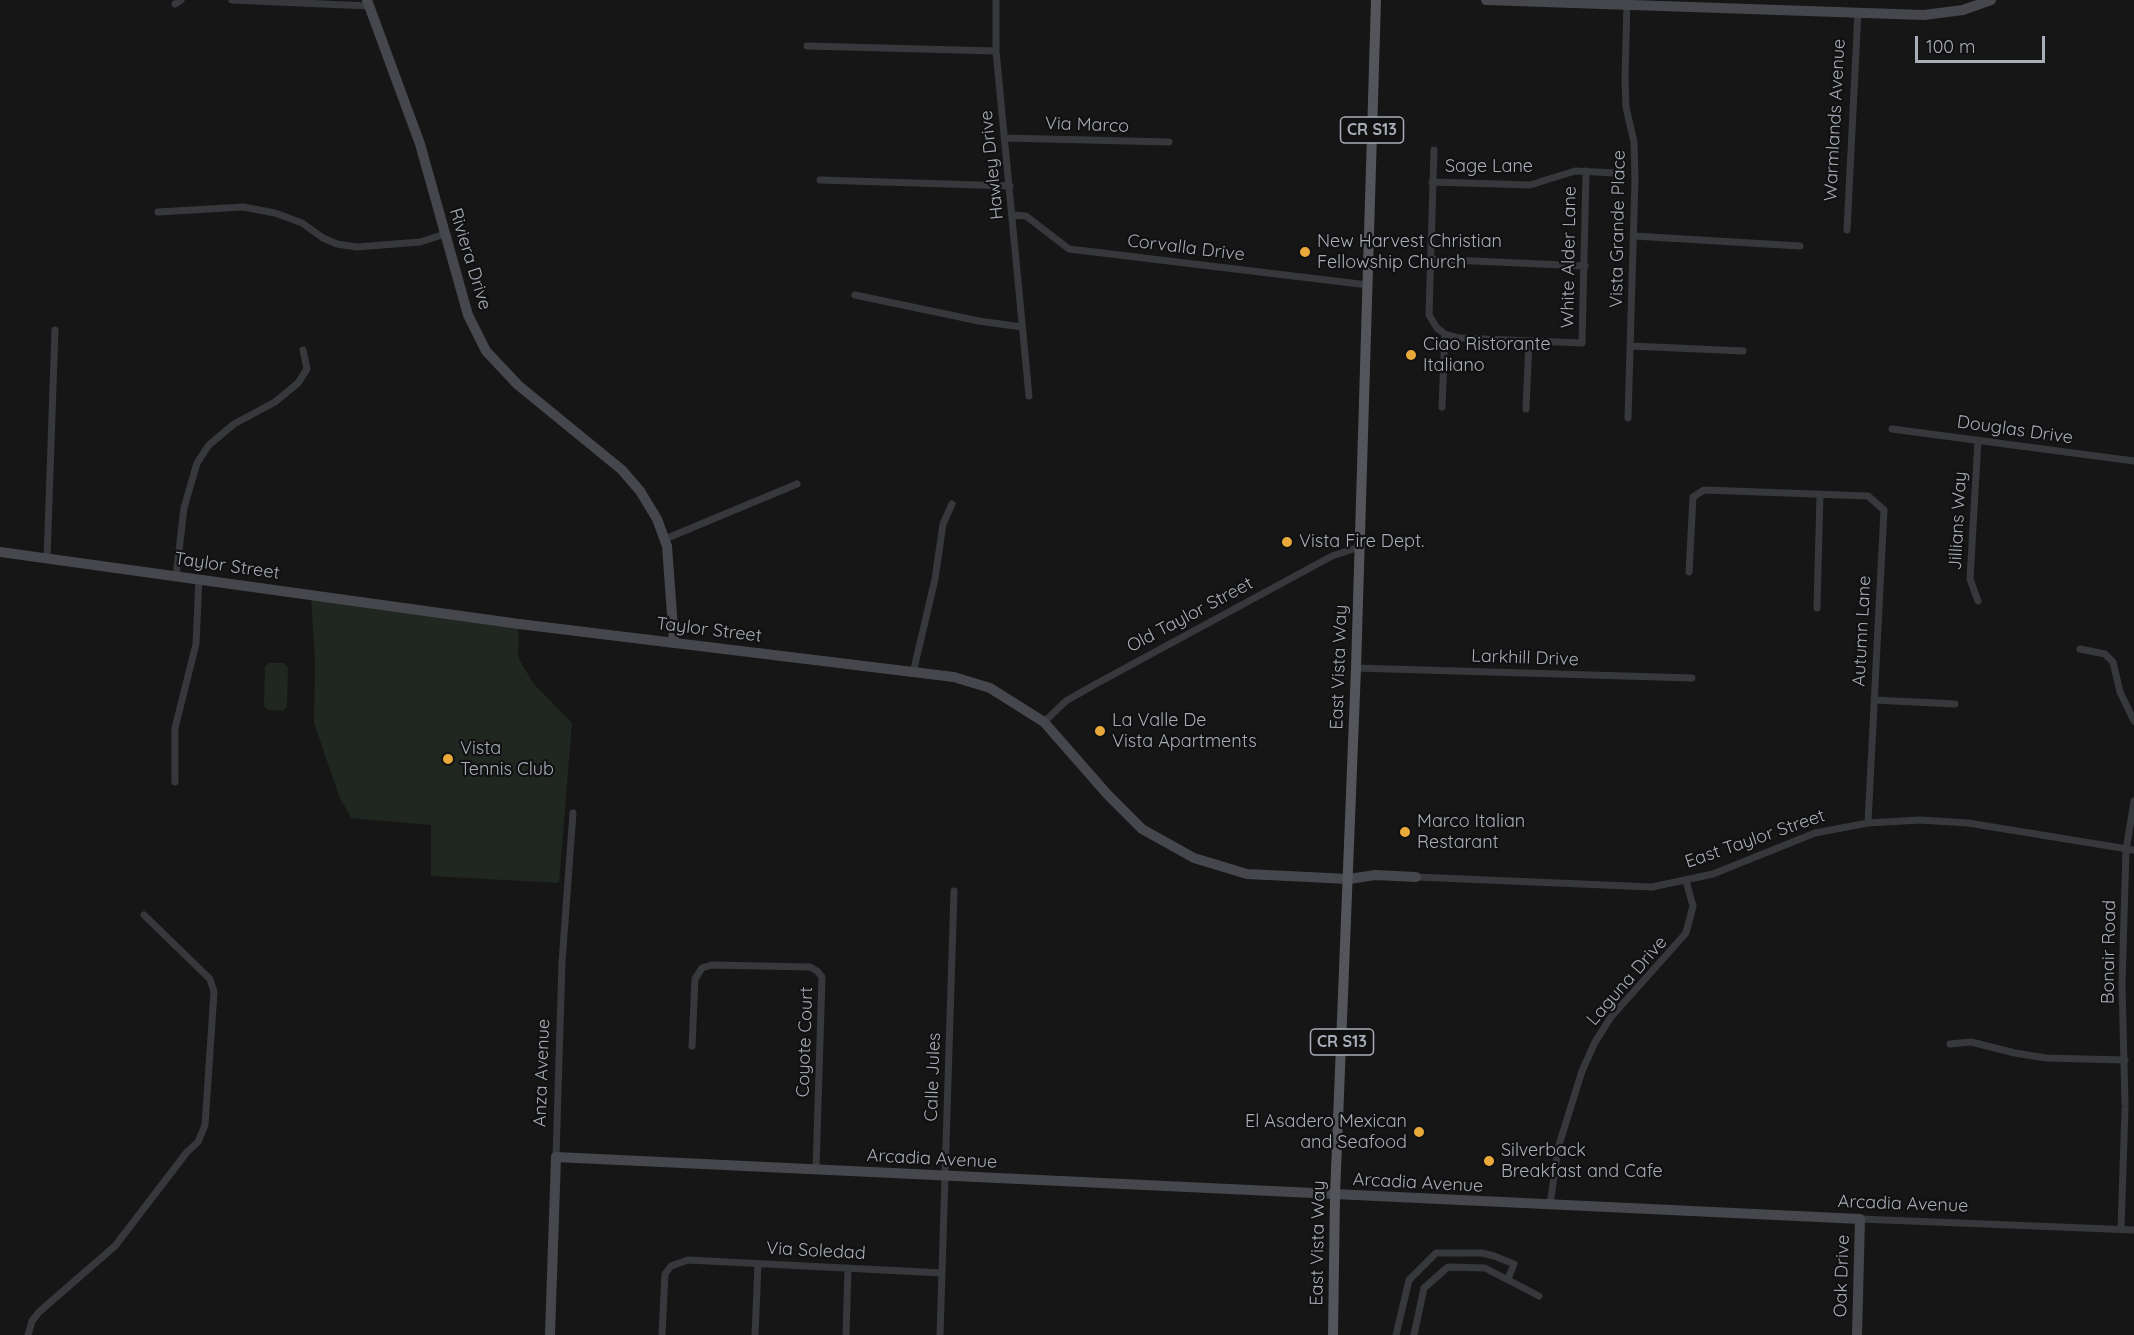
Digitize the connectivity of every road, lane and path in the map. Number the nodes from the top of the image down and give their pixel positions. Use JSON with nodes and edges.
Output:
{"nodes":[{"id":1,"x":232,"y":0,"type":"edge"},
{"id":2,"x":996,"y":0,"type":"edge"},
{"id":3,"x":1376,"y":0,"type":"edge"},
{"id":4,"x":1486,"y":0,"type":"edge"},
{"id":5,"x":1991,"y":0,"type":"edge"},
{"id":6,"x":368,"y":3,"type":"edge"},
{"id":7,"x":1626,"y":3,"type":"edge"},
{"id":8,"x":1857,"y":12,"type":"junction"},
{"id":9,"x":807,"y":46,"type":"dead end"},
{"id":10,"x":996,"y":51,"type":"junction"},
{"id":11,"x":1005,"y":138,"type":"junction"},
{"id":12,"x":1168,"y":142,"type":"dead end"},
{"id":13,"x":1434,"y":150,"type":"dead end"},
{"id":14,"x":1586,"y":171,"type":"junction"},
{"id":15,"x":1616,"y":173,"type":"dead end"},
{"id":16,"x":820,"y":180,"type":"dead end"},
{"id":17,"x":1432,"y":182,"type":"junction"},
{"id":18,"x":1010,"y":186,"type":"junction"},
{"id":19,"x":158,"y":212,"type":"dead end"},
{"id":20,"x":1012,"y":215,"type":"junction"},
{"id":21,"x":1847,"y":230,"type":"dead end"},
{"id":22,"x":445,"y":234,"type":"junction"},
{"id":23,"x":1634,"y":236,"type":"junction"},
{"id":24,"x":1800,"y":246,"type":"dead end"},
{"id":25,"x":1429,"y":259,"type":"junction"},
{"id":26,"x":1585,"y":266,"type":"junction"},
{"id":27,"x":1368,"y":285,"type":"junction"},
{"id":28,"x":855,"y":295,"type":"dead end"},
{"id":29,"x":1022,"y":327,"type":"junction"},
{"id":30,"x":54,"y":330,"type":"dead end"},
{"id":31,"x":1444,"y":334,"type":"junction"},
{"id":32,"x":1529,"y":341,"type":"junction"},
{"id":33,"x":1631,"y":346,"type":"junction"},
{"id":34,"x":303,"y":350,"type":"dead end"},
{"id":35,"x":1743,"y":351,"type":"dead end"},
{"id":36,"x":1029,"y":396,"type":"dead end"},
{"id":37,"x":1442,"y":407,"type":"dead end"},
{"id":38,"x":1526,"y":409,"type":"dead end"},
{"id":39,"x":1628,"y":418,"type":"dead end"},
{"id":40,"x":1892,"y":429,"type":"dead end"},
{"id":41,"x":1978,"y":440,"type":"junction"},
{"id":42,"x":2134,"y":461,"type":"edge"},
{"id":43,"x":797,"y":484,"type":"dead end"},
{"id":44,"x":1820,"y":494,"type":"junction"},
{"id":45,"x":952,"y":504,"type":"dead end"},
{"id":46,"x":665,"y":539,"type":"junction"},
{"id":47,"x":1359,"y":547,"type":"junction"},
{"id":48,"x":0,"y":552,"type":"edge"},
{"id":49,"x":48,"y":559,"type":"junction"},
{"id":50,"x":1689,"y":572,"type":"dead end"},
{"id":51,"x":176,"y":576,"type":"junction"},
{"id":52,"x":199,"y":579,"type":"junction"},
{"id":53,"x":1978,"y":601,"type":"dead end"},
{"id":54,"x":1817,"y":608,"type":"dead end"},
{"id":55,"x":674,"y":642,"type":"junction"},
{"id":56,"x":2080,"y":649,"type":"dead end"},
{"id":57,"x":1356,"y":668,"type":"junction"},
{"id":58,"x":913,"y":672,"type":"junction"},
{"id":59,"x":1692,"y":678,"type":"dead end"},
{"id":60,"x":1874,"y":700,"type":"junction"},
{"id":61,"x":1954,"y":704,"type":"dead end"},
{"id":62,"x":2134,"y":721,"type":"edge"},
{"id":63,"x":1044,"y":722,"type":"junction"},
{"id":64,"x":175,"y":782,"type":"dead end"},
{"id":65,"x":2134,"y":801,"type":"edge"},
{"id":66,"x":573,"y":813,"type":"dead end"},
{"id":67,"x":1868,"y":823,"type":"junction"},
{"id":68,"x":2130,"y":850,"type":"edge"},
{"id":69,"x":1416,"y":877,"type":"joint"},
{"id":70,"x":1349,"y":879,"type":"junction"},
{"id":71,"x":1686,"y":881,"type":"junction"},
{"id":72,"x":954,"y":891,"type":"dead end"},
{"id":73,"x":144,"y":915,"type":"dead end"},
{"id":74,"x":1950,"y":1044,"type":"dead end"},
{"id":75,"x":692,"y":1046,"type":"dead end"},
{"id":76,"x":2125,"y":1060,"type":"junction"},
{"id":77,"x":556,"y":1156,"type":"junction"},
{"id":78,"x":816,"y":1170,"type":"junction"},
{"id":79,"x":946,"y":1176,"type":"junction"},
{"id":80,"x":1335,"y":1195,"type":"junction"},
{"id":81,"x":1550,"y":1205,"type":"junction"},
{"id":82,"x":1860,"y":1219,"type":"junction"},
{"id":83,"x":2121,"y":1229,"type":"junction"},
{"id":84,"x":2134,"y":1230,"type":"edge"},
{"id":85,"x":758,"y":1264,"type":"junction"},
{"id":86,"x":848,"y":1268,"type":"junction"},
{"id":87,"x":942,"y":1273,"type":"junction"},
{"id":88,"x":1508,"y":1279,"type":"junction"},
{"id":89,"x":1539,"y":1296,"type":"dead end"},
{"id":90,"x":28,"y":1335,"type":"edge"},
{"id":91,"x":550,"y":1335,"type":"edge"},
{"id":92,"x":662,"y":1335,"type":"edge"},
{"id":93,"x":755,"y":1335,"type":"edge"},
{"id":94,"x":846,"y":1335,"type":"edge"},
{"id":95,"x":940,"y":1335,"type":"edge"},
{"id":96,"x":1333,"y":1335,"type":"edge"},
{"id":97,"x":1396,"y":1335,"type":"edge"},
{"id":98,"x":1414,"y":1335,"type":"edge"},
{"id":99,"x":1857,"y":1335,"type":"edge"}],
"edges":[{"from":1,"to":6,"type":"street"},
{"from":2,"to":10,"type":"street","name":"Hawley Drive"},
{"from":3,"to":27,"type":"main road","name":"East Vista Way","number":"CR S13"},
{"from":4,"to":7,"type":"street","name":"Warmlands Avenue"},
{"from":5,"to":8,"type":"street","name":"Warmlands Avenue"},
{"from":6,"to":22,"type":"street","name":"Riviera Drive"},
{"from":7,"to":8,"type":"street","name":"Warmlands Avenue"},
{"from":7,"to":23,"type":"street","name":"Vista Grande Place"},
{"from":8,"to":21,"type":"street","name":"Warmlands Avenue"},
{"from":9,"to":10,"type":"street"},
{"from":10,"to":11,"type":"street","name":"Hawley Drive"},
{"from":11,"to":12,"type":"street","name":"Via Marco"},
{"from":11,"to":18,"type":"street","name":"Hawley Drive"},
{"from":13,"to":17,"type":"street"},
{"from":14,"to":15,"type":"street","name":"Sage Lane"},
{"from":14,"to":17,"type":"street","name":"Sage Lane"},
{"from":14,"to":26,"type":"street","name":"White Alder Lane"},
{"from":16,"to":18,"type":"street"},
{"from":17,"to":25,"type":"street"},
{"from":18,"to":20,"type":"street","name":"Hawley Drive"},
{"from":19,"to":22,"type":"street"},
{"from":20,"to":27,"type":"street","name":"Corvalla Drive"},
{"from":20,"to":29,"type":"street","name":"Hawley Drive"},
{"from":22,"to":46,"type":"street","name":"Riviera Drive"},
{"from":23,"to":24,"type":"street"},
{"from":23,"to":33,"type":"street","name":"Vista Grande Place"},
{"from":25,"to":26,"type":"street"},
{"from":25,"to":31,"type":"street"},
{"from":26,"to":32,"type":"street","name":"White Alder Lane"},
{"from":27,"to":47,"type":"main road","name":"East Vista Way","number":"CR S13"},
{"from":28,"to":29,"type":"street"},
{"from":29,"to":36,"type":"street","name":"Hawley Drive"},
{"from":30,"to":49,"type":"street"},
{"from":31,"to":32,"type":"street"},
{"from":31,"to":37,"type":"street"},
{"from":32,"to":38,"type":"street"},
{"from":33,"to":35,"type":"street"},
{"from":33,"to":39,"type":"street","name":"Vista Grande Place"},
{"from":34,"to":51,"type":"street"},
{"from":40,"to":41,"type":"street","name":"Douglas Drive"},
{"from":41,"to":42,"type":"street","name":"Douglas Drive"},
{"from":41,"to":53,"type":"street","name":"Jillians Way"},
{"from":43,"to":46,"type":"street"},
{"from":44,"to":50,"type":"street","name":"Autumn Lane"},
{"from":44,"to":54,"type":"street"},
{"from":44,"to":60,"type":"street","name":"Autumn Lane"},
{"from":45,"to":58,"type":"street"},
{"from":46,"to":55,"type":"street","name":"Riviera Drive"},
{"from":47,"to":57,"type":"main road","name":"East Vista Way","number":"CR S13"},
{"from":47,"to":63,"type":"street","name":"Old Taylor Street"},
{"from":48,"to":49,"type":"street","name":"Taylor Street"},
{"from":49,"to":51,"type":"street","name":"Taylor Street"},
{"from":51,"to":52,"type":"street","name":"Taylor Street"},
{"from":52,"to":55,"type":"street","name":"Taylor Street"},
{"from":52,"to":64,"type":"street"},
{"from":55,"to":58,"type":"street","name":"Taylor Street"},
{"from":56,"to":62,"type":"street"},
{"from":57,"to":59,"type":"street","name":"Larkhill Drive"},
{"from":57,"to":70,"type":"main road","name":"East Vista Way","number":"CR S13"},
{"from":58,"to":63,"type":"street","name":"Taylor Street"},
{"from":60,"to":61,"type":"street"},
{"from":60,"to":67,"type":"street","name":"Autumn Lane"},
{"from":63,"to":70,"type":"street","name":"Taylor Street"},
{"from":65,"to":68,"type":"street","name":"Bonair Road"},
{"from":66,"to":77,"type":"street","name":"Anza Avenue"},
{"from":67,"to":68,"type":"street","name":"East Taylor Street"},
{"from":67,"to":71,"type":"street","name":"East Taylor Street"},
{"from":68,"to":76,"type":"street","name":"Bonair Road"},
{"from":69,"to":70,"type":"street","name":"East Taylor Street"},
{"from":69,"to":71,"type":"street","name":"East Taylor Street"},
{"from":70,"to":80,"type":"main road","name":"East Vista Way","number":"CR S13"},
{"from":71,"to":81,"type":"street","name":"Laguna Drive"},
{"from":72,"to":79,"type":"street","name":"Calle Jules"},
{"from":73,"to":90,"type":"street"},
{"from":74,"to":76,"type":"street"},
{"from":75,"to":78,"type":"street","name":"Coyote Court"},
{"from":76,"to":83,"type":"street","name":"Bonair Road"},
{"from":77,"to":78,"type":"street","name":"Arcadia Avenue"},
{"from":77,"to":91,"type":"street","name":"Anza Avenue"},
{"from":78,"to":79,"type":"street","name":"Arcadia Avenue"},
{"from":79,"to":80,"type":"street","name":"Arcadia Avenue"},
{"from":79,"to":87,"type":"street","name":"Calle Jules"},
{"from":80,"to":81,"type":"street","name":"Arcadia Avenue"},
{"from":80,"to":96,"type":"main road","name":"East Vista Way","number":"CR S13"},
{"from":81,"to":82,"type":"street","name":"Arcadia Avenue"},
{"from":82,"to":83,"type":"street","name":"Arcadia Avenue"},
{"from":82,"to":99,"type":"street","name":"Oak Drive"},
{"from":83,"to":84,"type":"street","name":"Arcadia Avenue"},
{"from":85,"to":86,"type":"street","name":"Via Soledad"},
{"from":85,"to":92,"type":"street","name":"Via Soledad"},
{"from":85,"to":93,"type":"street"},
{"from":86,"to":87,"type":"street","name":"Via Soledad"},
{"from":86,"to":94,"type":"street"},
{"from":87,"to":95,"type":"street","name":"Calle Jules"},
{"from":88,"to":89,"type":"street"},
{"from":88,"to":97,"type":"street"},
{"from":88,"to":98,"type":"street"}]}
